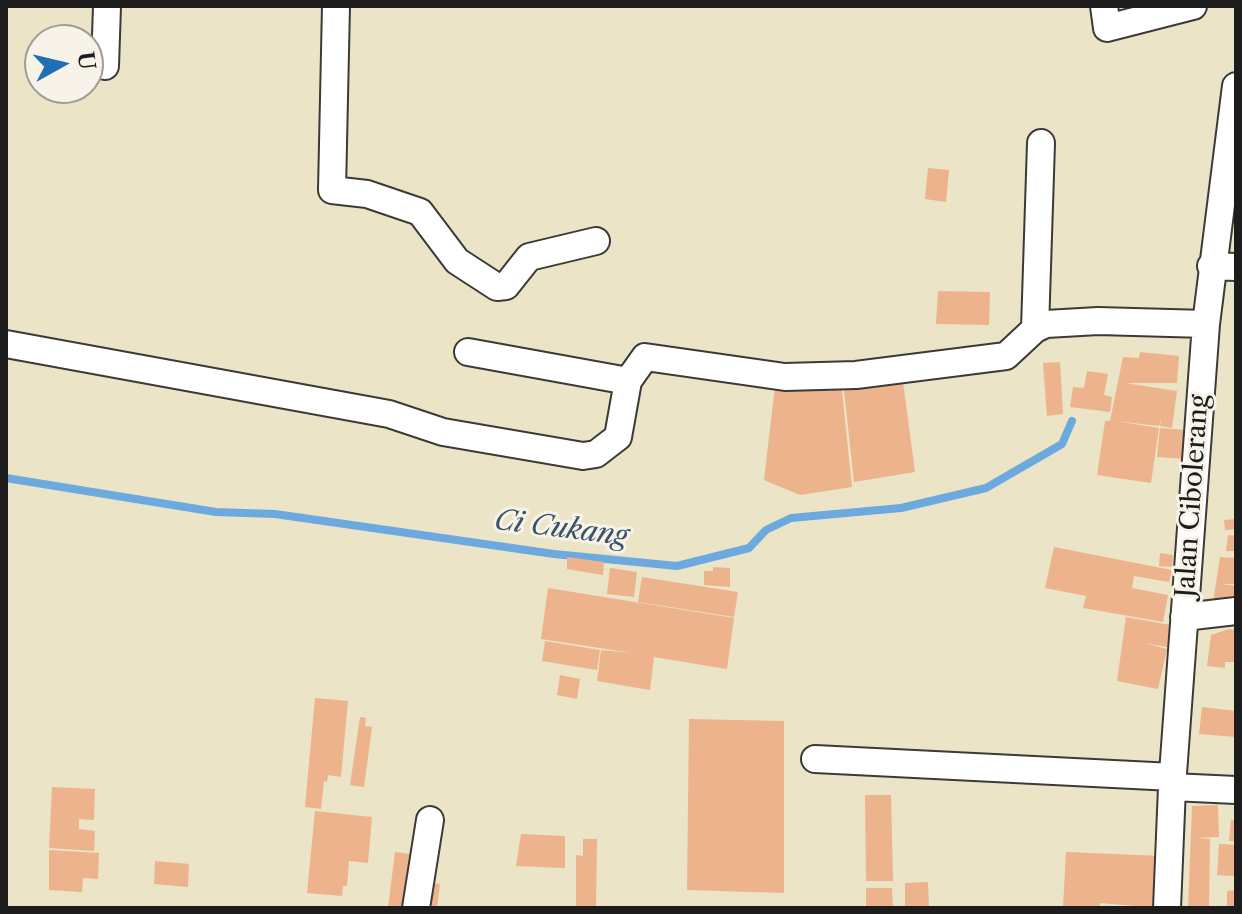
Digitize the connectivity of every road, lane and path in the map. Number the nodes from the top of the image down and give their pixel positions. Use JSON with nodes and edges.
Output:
{"nodes":[{"id":1,"x":107,"y":6,"type":"edge"},
{"id":2,"x":336,"y":6,"type":"edge"},
{"id":3,"x":1104,"y":6,"type":"edge"},
{"id":4,"x":1193,"y":6,"type":"edge"},
{"id":5,"x":105,"y":66,"type":"dead end"},
{"id":6,"x":1236,"y":86,"type":"edge"},
{"id":7,"x":1234,"y":133,"type":"edge"},
{"id":8,"x":1041,"y":143,"type":"dead end"},
{"id":9,"x":596,"y":241,"type":"dead end"},
{"id":10,"x":1224,"y":267,"type":"edge"},
{"id":11,"x":1206,"y":324,"type":"junction"},
{"id":12,"x":1035,"y":329,"type":"junction"},
{"id":13,"x":6,"y":344,"type":"edge"},
{"id":14,"x":468,"y":352,"type":"dead end"},
{"id":15,"x":628,"y":381,"type":"junction"},
{"id":16,"x":1236,"y":611,"type":"edge"},
{"id":17,"x":1184,"y":617,"type":"junction"},
{"id":18,"x":815,"y":759,"type":"dead end"},
{"id":19,"x":1172,"y":782,"type":"junction"},
{"id":20,"x":1236,"y":790,"type":"edge"},
{"id":21,"x":430,"y":820,"type":"dead end"},
{"id":22,"x":416,"y":908,"type":"edge"},
{"id":23,"x":1167,"y":908,"type":"edge"}],
"edges":[{"from":1,"to":5,"type":"street"},
{"from":2,"to":9,"type":"street"},
{"from":3,"to":4,"type":"street"},
{"from":6,"to":7,"type":"street","name":"Jalan Cibolerang"},
{"from":7,"to":10,"type":"street","name":"Jalan Cibolerang"},
{"from":8,"to":12,"type":"street"},
{"from":10,"to":11,"type":"street","name":"Jalan Cibolerang"},
{"from":11,"to":12,"type":"street"},
{"from":11,"to":17,"type":"street","name":"Jalan Cibolerang"},
{"from":12,"to":15,"type":"street"},
{"from":13,"to":15,"type":"street"},
{"from":14,"to":15,"type":"street"},
{"from":16,"to":17,"type":"street"},
{"from":17,"to":19,"type":"street","name":"Jalan Cibolerang"},
{"from":18,"to":19,"type":"street"},
{"from":19,"to":20,"type":"street"},
{"from":19,"to":23,"type":"street","name":"Jalan Cibolerang"},
{"from":21,"to":22,"type":"street"}]}
